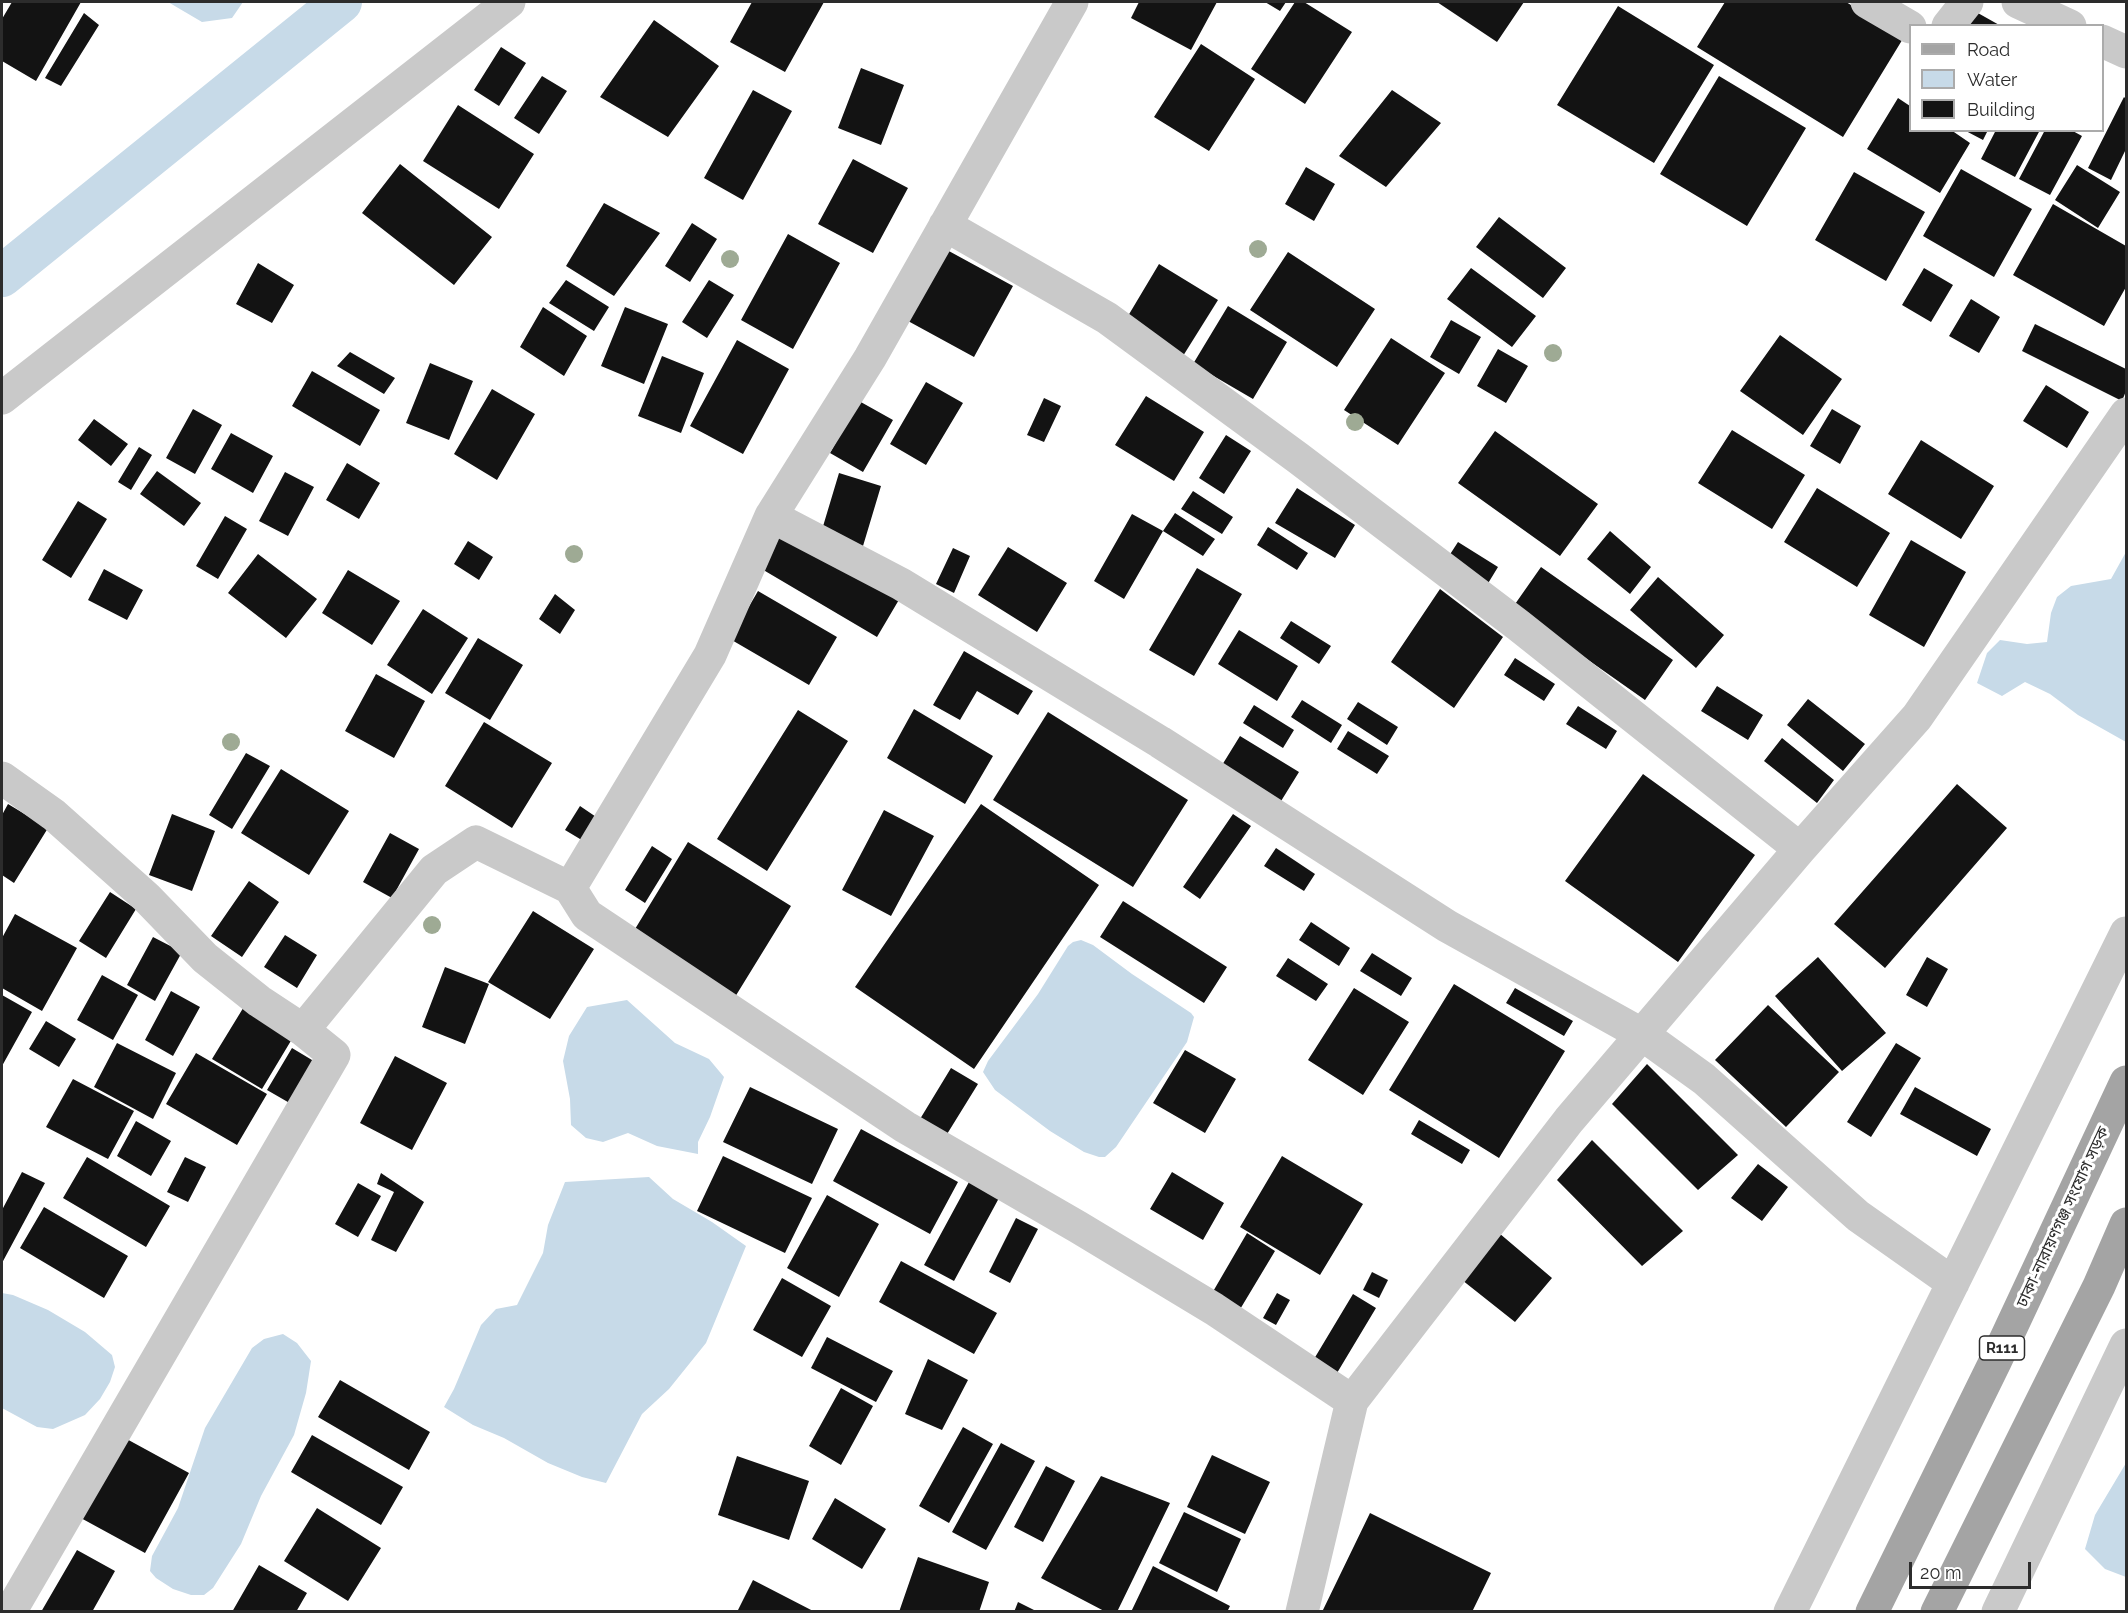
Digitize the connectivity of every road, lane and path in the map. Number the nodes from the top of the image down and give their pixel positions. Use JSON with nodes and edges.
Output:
{"nodes":[{"id":1,"x":509,"y":2,"type":"edge"},
{"id":2,"x":1072,"y":2,"type":"edge"},
{"id":3,"x":1867,"y":2,"type":"edge"},
{"id":4,"x":1967,"y":2,"type":"edge"},
{"id":5,"x":2018,"y":2,"type":"edge"},
{"id":6,"x":1950,"y":24,"type":"edge"},
{"id":7,"x":2066,"y":24,"type":"edge"},
{"id":8,"x":1909,"y":26,"type":"edge"},
{"id":9,"x":2104,"y":41,"type":"edge"},
{"id":10,"x":2127,"y":52,"type":"edge"},
{"id":11,"x":945,"y":225,"type":"junction"},
{"id":12,"x":2,"y":398,"type":"edge"},
{"id":13,"x":2127,"y":414,"type":"edge"},
{"id":14,"x":771,"y":516,"type":"junction"},
{"id":15,"x":2,"y":778,"type":"edge"},
{"id":16,"x":1800,"y":849,"type":"junction"},
{"id":17,"x":570,"y":888,"type":"junction"},
{"id":18,"x":2127,"y":933,"type":"edge"},
{"id":19,"x":303,"y":1030,"type":"junction"},
{"id":20,"x":1643,"y":1035,"type":"junction"},
{"id":21,"x":2127,"y":1082,"type":"edge"},
{"id":22,"x":2127,"y":1224,"type":"edge"},
{"id":23,"x":1953,"y":1283,"type":"junction"},
{"id":24,"x":2127,"y":1345,"type":"edge"},
{"id":25,"x":1352,"y":1401,"type":"junction"},
{"id":26,"x":10,"y":1611,"type":"edge"},
{"id":27,"x":1302,"y":1611,"type":"edge"},
{"id":28,"x":1790,"y":1611,"type":"edge"},
{"id":29,"x":1872,"y":1611,"type":"edge"},
{"id":30,"x":1937,"y":1611,"type":"edge"},
{"id":31,"x":1998,"y":1611,"type":"edge"}],
"edges":[{"from":1,"to":12,"type":"street"},
{"from":2,"to":11,"type":"street"},
{"from":3,"to":8,"type":"street"},
{"from":4,"to":6,"type":"street"},
{"from":5,"to":7,"type":"street"},
{"from":9,"to":10,"type":"street"},
{"from":11,"to":14,"type":"street"},
{"from":11,"to":16,"type":"street"},
{"from":13,"to":16,"type":"street"},
{"from":14,"to":17,"type":"street"},
{"from":14,"to":20,"type":"street"},
{"from":15,"to":19,"type":"street"},
{"from":16,"to":20,"type":"street"},
{"from":17,"to":19,"type":"street"},
{"from":17,"to":25,"type":"street"},
{"from":18,"to":23,"type":"street"},
{"from":19,"to":26,"type":"street"},
{"from":20,"to":23,"type":"street"},
{"from":20,"to":25,"type":"street"},
{"from":21,"to":29,"type":"main road","name":"ঢাকা-নারায়ণগঞ্জ সংযোগ সড়ক","number":"R111"},
{"from":22,"to":30,"type":"main road"},
{"from":23,"to":28,"type":"street"},
{"from":24,"to":31,"type":"street"},
{"from":25,"to":27,"type":"street"}]}
